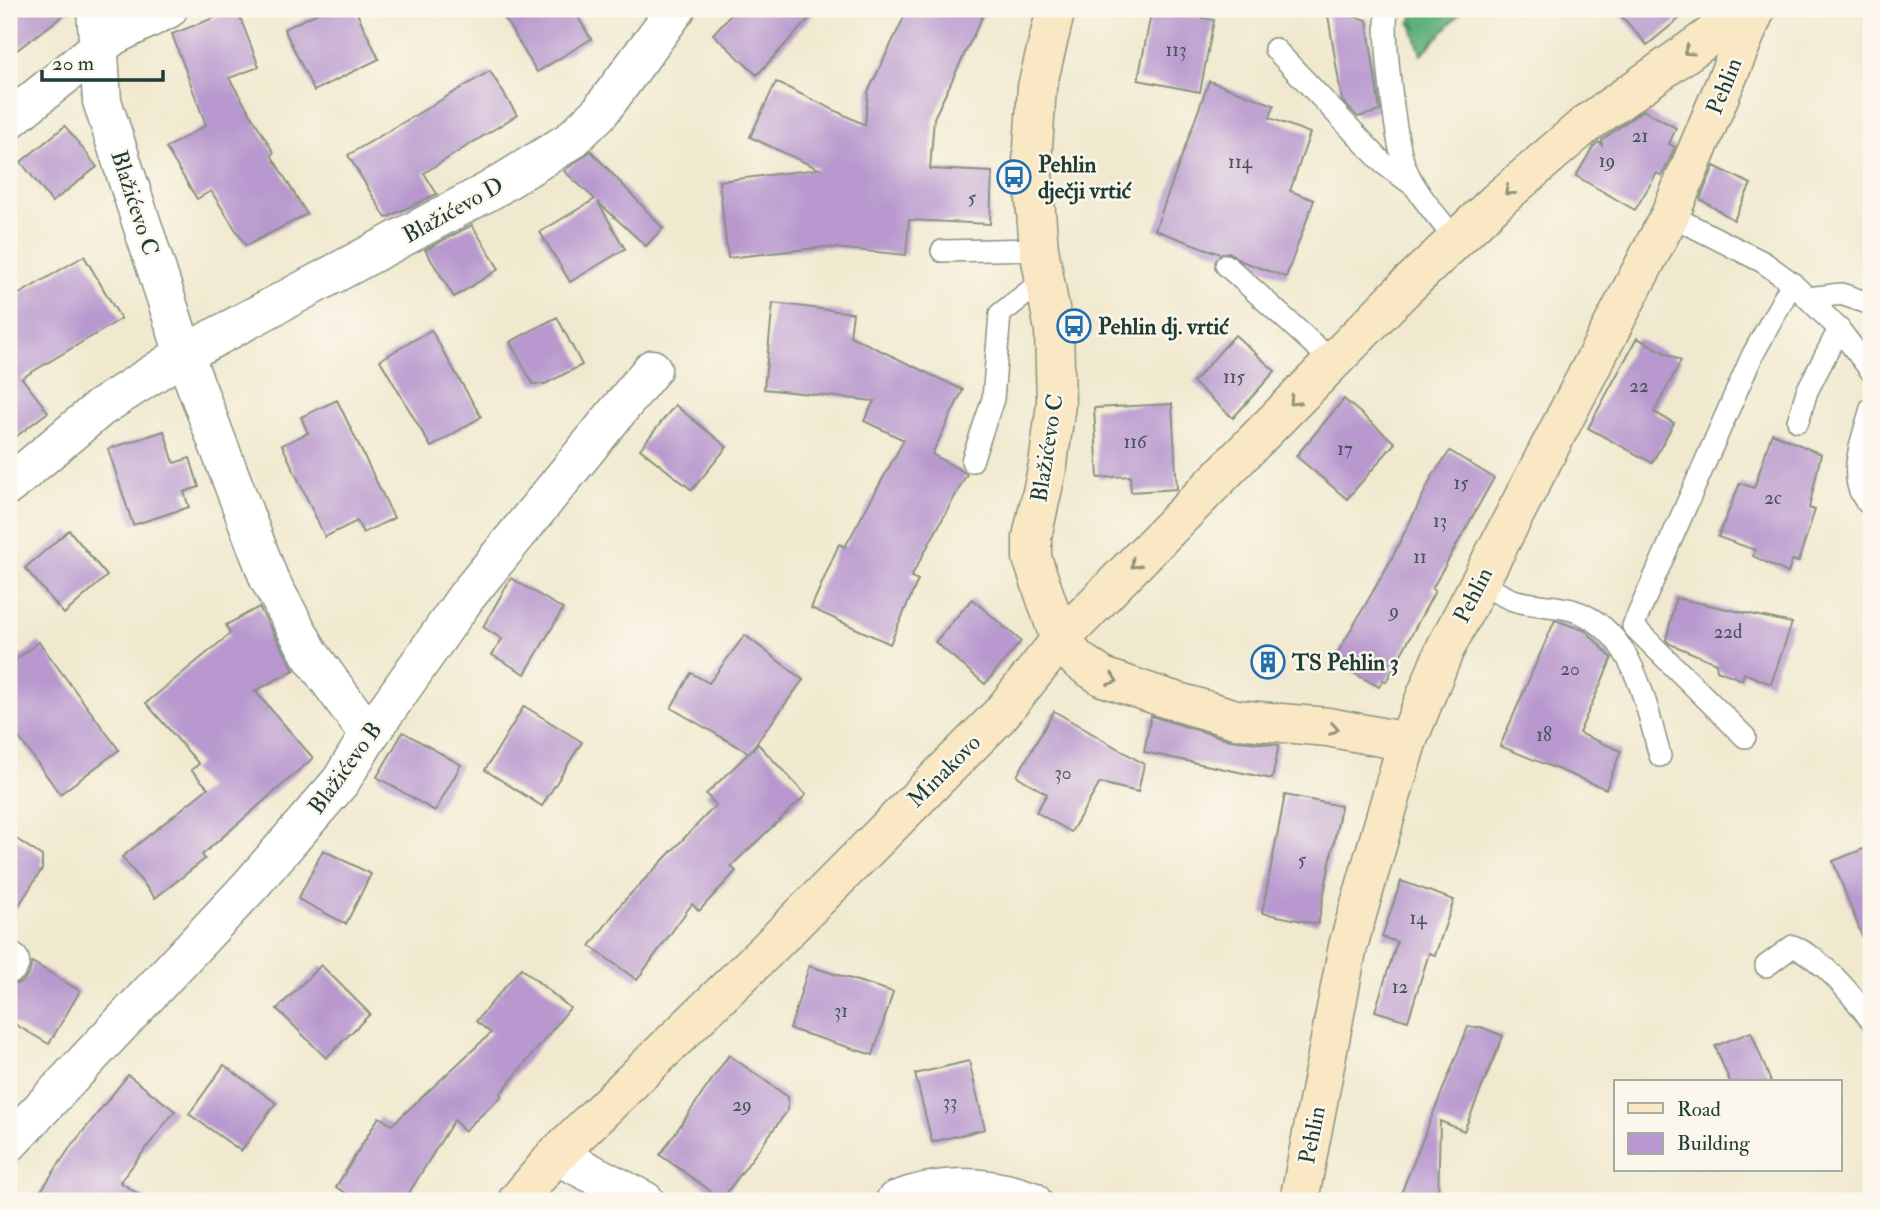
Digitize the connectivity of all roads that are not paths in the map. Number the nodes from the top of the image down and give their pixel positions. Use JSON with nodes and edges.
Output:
{"nodes":[{"id":1,"x":96,"y":9,"type":"edge"},
{"id":2,"x":168,"y":9,"type":"edge"},
{"id":3,"x":676,"y":9,"type":"edge"},
{"id":4,"x":1387,"y":9,"type":"edge"},
{"id":5,"x":1047,"y":13,"type":"edge"},
{"id":6,"x":1753,"y":17,"type":"edge"},
{"id":7,"x":98,"y":50,"type":"junction"},
{"id":8,"x":1275,"y":50,"type":"dead end"},
{"id":9,"x":9,"y":121,"type":"edge"},
{"id":10,"x":1417,"y":187,"type":"junction"},
{"id":11,"x":1670,"y":215,"type":"junction"},
{"id":12,"x":1456,"y":240,"type":"junction"},
{"id":13,"x":942,"y":251,"type":"dead end"},
{"id":14,"x":1042,"y":264,"type":"junction"},
{"id":15,"x":1226,"y":265,"type":"dead end"},
{"id":16,"x":1791,"y":283,"type":"junction"},
{"id":17,"x":1808,"y":298,"type":"junction"},
{"id":18,"x":1871,"y":304,"type":"edge"},
{"id":19,"x":1839,"y":330,"type":"junction"},
{"id":20,"x":184,"y":354,"type":"junction"},
{"id":21,"x":1332,"y":362,"type":"junction"},
{"id":22,"x":652,"y":369,"type":"dead end"},
{"id":23,"x":1871,"y":371,"type":"edge"},
{"id":24,"x":1871,"y":408,"type":"edge"},
{"id":25,"x":1798,"y":421,"type":"dead end"},
{"id":26,"x":972,"y":461,"type":"dead end"},
{"id":27,"x":9,"y":485,"type":"edge"},
{"id":28,"x":1871,"y":506,"type":"edge"},
{"id":29,"x":1479,"y":583,"type":"junction"},
{"id":30,"x":1060,"y":640,"type":"junction"},
{"id":31,"x":369,"y":735,"type":"junction"},
{"id":32,"x":1745,"y":737,"type":"dead end"},
{"id":33,"x":1407,"y":742,"type":"junction"},
{"id":34,"x":1660,"y":756,"type":"dead end"},
{"id":35,"x":1766,"y":966,"type":"dead end"},
{"id":36,"x":1871,"y":1020,"type":"edge"},
{"id":37,"x":9,"y":1143,"type":"edge"},
{"id":38,"x":556,"y":1155,"type":"junction"},
{"id":39,"x":517,"y":1201,"type":"edge"},
{"id":40,"x":645,"y":1201,"type":"edge"},
{"id":41,"x":895,"y":1201,"type":"edge"},
{"id":42,"x":1032,"y":1201,"type":"edge"},
{"id":43,"x":1299,"y":1201,"type":"edge"}],
"edges":[{"from":1,"to":7,"type":"street","name":"Blažićevo C"},
{"from":2,"to":7,"type":"street"},
{"from":3,"to":20,"type":"street","name":"Blažićevo D"},
{"from":4,"to":10,"type":"lane"},
{"from":5,"to":14,"type":"street","name":"Blažićevo C"},
{"from":6,"to":11,"type":"street","name":"Pehlin"},
{"from":6,"to":12,"type":"street","name":"Pehlin","one_way":true},
{"from":7,"to":9,"type":"street"},
{"from":7,"to":20,"type":"street","name":"Blažićevo C"},
{"from":8,"to":10,"type":"lane"},
{"from":10,"to":12,"type":"lane"},
{"from":11,"to":16,"type":"lane"},
{"from":11,"to":29,"type":"street","name":"Pehlin"},
{"from":12,"to":21,"type":"street","name":"Pehlin"},
{"from":13,"to":14,"type":"lane"},
{"from":14,"to":26,"type":"lane"},
{"from":14,"to":30,"type":"street","name":"Blažićevo C"},
{"from":15,"to":21,"type":"lane"},
{"from":16,"to":17,"type":"lane"},
{"from":16,"to":32,"type":"lane"},
{"from":17,"to":18,"type":"lane"},
{"from":17,"to":19,"type":"lane"},
{"from":19,"to":23,"type":"lane"},
{"from":19,"to":25,"type":"lane"},
{"from":20,"to":27,"type":"street","name":"Blažićevo D"},
{"from":20,"to":31,"type":"street"},
{"from":21,"to":30,"type":"street","name":"Pehlin","one_way":true},
{"from":22,"to":31,"type":"street","name":"Blažićevo B"},
{"from":24,"to":28,"type":"lane"},
{"from":29,"to":33,"type":"street","name":"Pehlin"},
{"from":29,"to":34,"type":"lane"},
{"from":30,"to":33,"type":"street","one_way":true},
{"from":30,"to":38,"type":"street","name":"Minakovo"},
{"from":31,"to":37,"type":"street","name":"Blažićevo B"},
{"from":33,"to":43,"type":"street","name":"Pehlin"},
{"from":35,"to":36,"type":"lane"},
{"from":38,"to":39,"type":"street","name":"Minakovo"},
{"from":38,"to":40,"type":"street"},
{"from":41,"to":42,"type":"street"}]}
